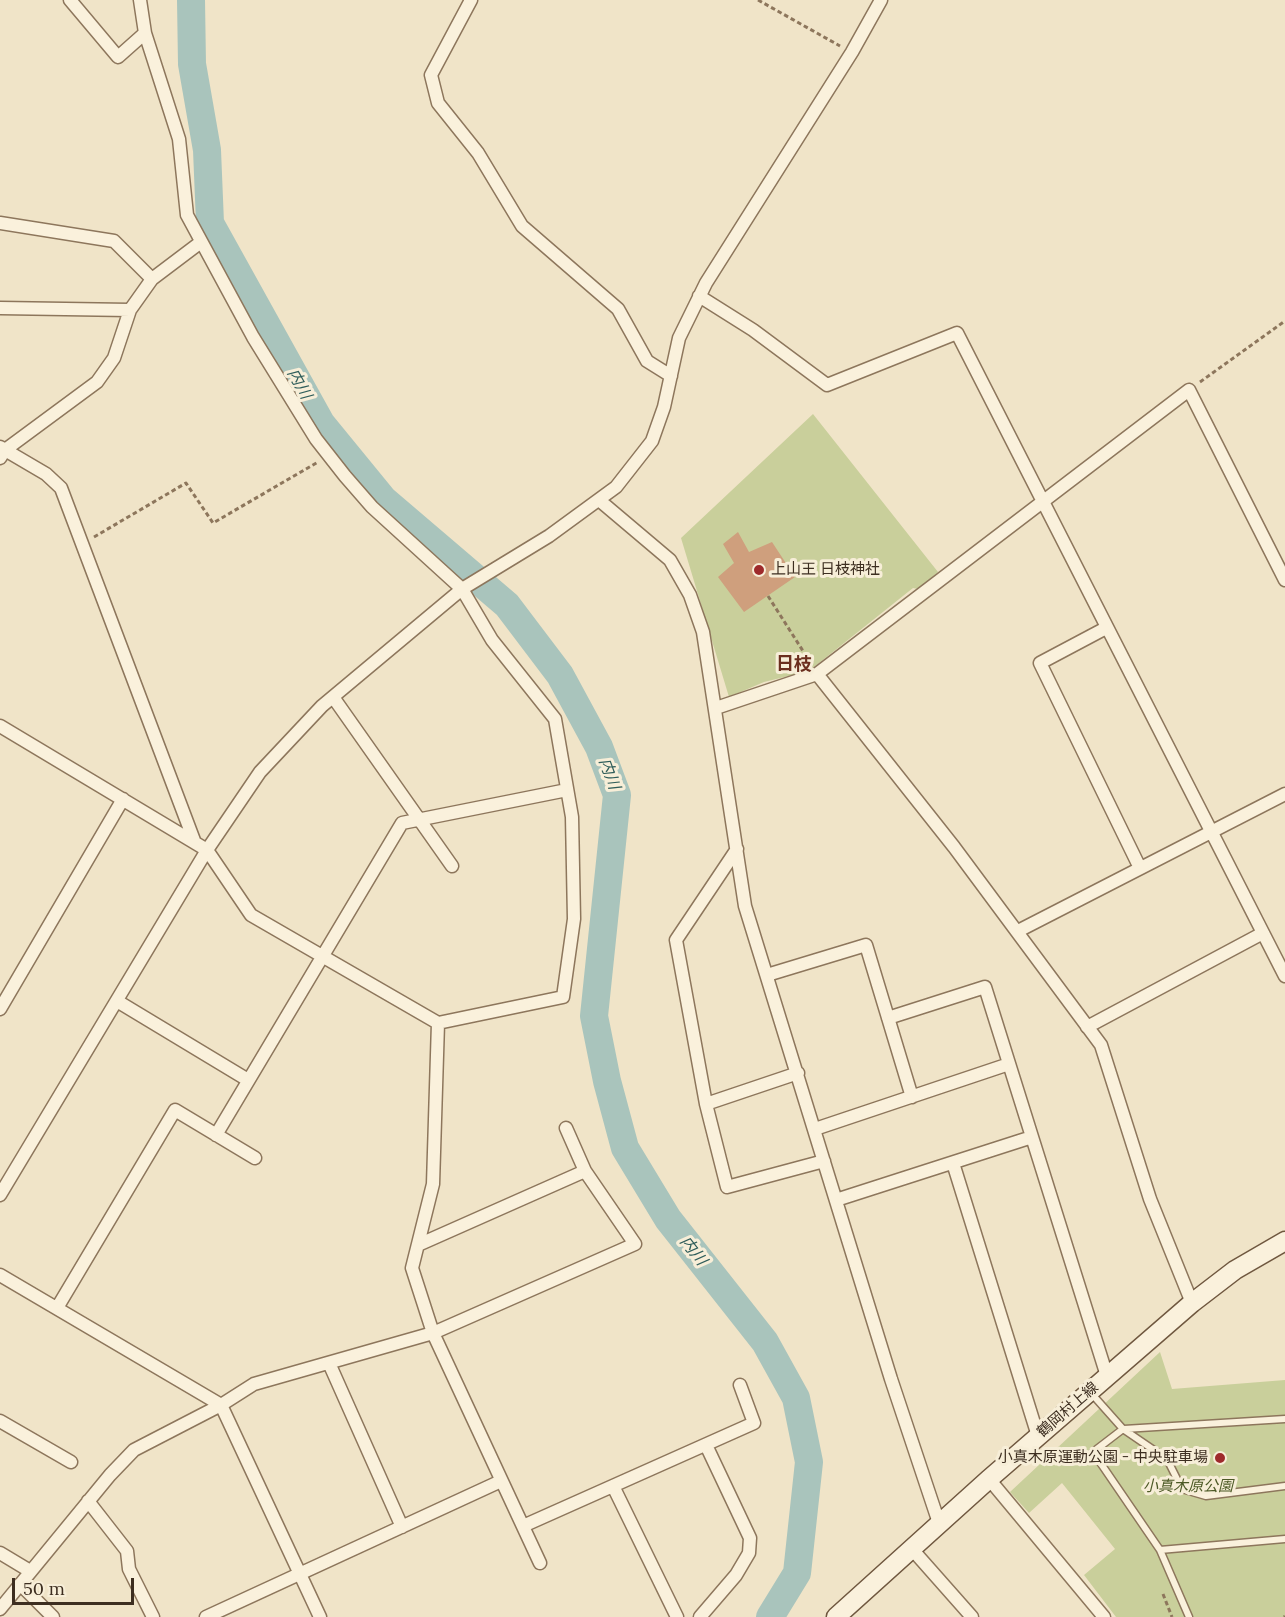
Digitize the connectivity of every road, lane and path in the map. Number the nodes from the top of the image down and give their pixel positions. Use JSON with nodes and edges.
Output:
{"nodes":[{"id":1,"x":70,"y":0,"type":"edge"},
{"id":2,"x":140,"y":0,"type":"edge"},
{"id":3,"x":471,"y":0,"type":"edge"},
{"id":4,"x":758,"y":0,"type":"edge"},
{"id":5,"x":881,"y":0,"type":"edge"},
{"id":6,"x":145,"y":33,"type":"junction"},
{"id":7,"x":852,"y":52,"type":"junction"},
{"id":8,"x":0,"y":223,"type":"edge"},
{"id":9,"x":201,"y":242,"type":"junction"},
{"id":10,"x":152,"y":279,"type":"junction"},
{"id":11,"x":699,"y":296,"type":"junction"},
{"id":12,"x":0,"y":308,"type":"edge"},
{"id":13,"x":130,"y":310,"type":"junction"},
{"id":14,"x":1285,"y":321,"type":"edge"},
{"id":15,"x":671,"y":376,"type":"junction"},
{"id":16,"x":1189,"y":390,"type":"junction"},
{"id":17,"x":2,"y":452,"type":"edge"},
{"id":18,"x":329,"y":456,"type":"junction"},
{"id":19,"x":599,"y":500,"type":"junction"},
{"id":20,"x":1041,"y":502,"type":"junction"},
{"id":21,"x":82,"y":544,"type":"junction"},
{"id":22,"x":1285,"y":580,"type":"edge"},
{"id":23,"x":462,"y":590,"type":"junction"},
{"id":24,"x":768,"y":596,"type":"dead end"},
{"id":25,"x":1106,"y":628,"type":"junction"},
{"id":26,"x":817,"y":674,"type":"junction"},
{"id":27,"x":333,"y":697,"type":"junction"},
{"id":28,"x":716,"y":708,"type":"junction"},
{"id":29,"x":0,"y":726,"type":"edge"},
{"id":30,"x":567,"y":790,"type":"junction"},
{"id":31,"x":1285,"y":794,"type":"edge"},
{"id":32,"x":123,"y":800,"type":"junction"},
{"id":33,"x":418,"y":818,"type":"junction"},
{"id":34,"x":1211,"y":832,"type":"junction"},
{"id":35,"x":195,"y":843,"type":"junction"},
{"id":36,"x":737,"y":849,"type":"junction"},
{"id":37,"x":207,"y":850,"type":"junction"},
{"id":38,"x":452,"y":866,"type":"dead end"},
{"id":39,"x":1140,"y":868,"type":"junction"},
{"id":40,"x":1018,"y":931,"type":"junction"},
{"id":41,"x":1263,"y":933,"type":"junction"},
{"id":42,"x":322,"y":957,"type":"junction"},
{"id":43,"x":767,"y":975,"type":"junction"},
{"id":44,"x":1285,"y":976,"type":"edge"},
{"id":45,"x":117,"y":1001,"type":"junction"},
{"id":46,"x":0,"y":1009,"type":"edge"},
{"id":47,"x":888,"y":1018,"type":"junction"},
{"id":48,"x":438,"y":1023,"type":"junction"},
{"id":49,"x":1087,"y":1027,"type":"junction"},
{"id":50,"x":1009,"y":1064,"type":"junction"},
{"id":51,"x":798,"y":1073,"type":"junction"},
{"id":52,"x":248,"y":1080,"type":"junction"},
{"id":53,"x":912,"y":1097,"type":"junction"},
{"id":54,"x":706,"y":1104,"type":"junction"},
{"id":55,"x":566,"y":1128,"type":"dead end"},
{"id":56,"x":815,"y":1129,"type":"junction"},
{"id":57,"x":216,"y":1135,"type":"junction"},
{"id":58,"x":1032,"y":1137,"type":"junction"},
{"id":59,"x":255,"y":1158,"type":"dead end"},
{"id":60,"x":824,"y":1161,"type":"junction"},
{"id":61,"x":953,"y":1162,"type":"junction"},
{"id":62,"x":585,"y":1171,"type":"junction"},
{"id":63,"x":0,"y":1195,"type":"edge"},
{"id":64,"x":836,"y":1200,"type":"junction"},
{"id":65,"x":1285,"y":1241,"type":"edge"},
{"id":66,"x":418,"y":1245,"type":"junction"},
{"id":67,"x":0,"y":1275,"type":"edge"},
{"id":68,"x":1192,"y":1304,"type":"junction"},
{"id":69,"x":57,"y":1308,"type":"junction"},
{"id":70,"x":433,"y":1333,"type":"junction"},
{"id":71,"x":329,"y":1363,"type":"junction"},
{"id":72,"x":1107,"y":1376,"type":"junction"},
{"id":73,"x":740,"y":1385,"type":"dead end"},
{"id":74,"x":1090,"y":1392,"type":"junction"},
{"id":75,"x":221,"y":1406,"type":"junction"},
{"id":76,"x":1285,"y":1419,"type":"edge"},
{"id":77,"x":0,"y":1421,"type":"edge"},
{"id":78,"x":1123,"y":1429,"type":"junction"},
{"id":79,"x":1038,"y":1436,"type":"junction"},
{"id":80,"x":706,"y":1445,"type":"junction"},
{"id":81,"x":71,"y":1462,"type":"dead end"},
{"id":82,"x":989,"y":1479,"type":"junction"},
{"id":83,"x":501,"y":1481,"type":"junction"},
{"id":84,"x":613,"y":1486,"type":"junction"},
{"id":85,"x":1285,"y":1486,"type":"edge"},
{"id":86,"x":88,"y":1501,"type":"junction"},
{"id":87,"x":939,"y":1523,"type":"junction"},
{"id":88,"x":402,"y":1527,"type":"junction"},
{"id":89,"x":523,"y":1527,"type":"junction"},
{"id":90,"x":1285,"y":1539,"type":"edge"},
{"id":91,"x":911,"y":1548,"type":"junction"},
{"id":92,"x":1160,"y":1550,"type":"junction"},
{"id":93,"x":0,"y":1553,"type":"edge"},
{"id":94,"x":540,"y":1563,"type":"dead end"},
{"id":95,"x":30,"y":1571,"type":"junction"},
{"id":96,"x":300,"y":1574,"type":"junction"},
{"id":97,"x":20,"y":1584,"type":"junction"},
{"id":98,"x":1163,"y":1594,"type":"dead end"},
{"id":99,"x":0,"y":1608,"type":"edge"},
{"id":100,"x":53,"y":1617,"type":"edge"},
{"id":101,"x":153,"y":1617,"type":"edge"},
{"id":102,"x":206,"y":1617,"type":"edge"},
{"id":103,"x":320,"y":1617,"type":"edge"},
{"id":104,"x":677,"y":1617,"type":"edge"},
{"id":105,"x":700,"y":1617,"type":"edge"},
{"id":106,"x":836,"y":1617,"type":"edge"},
{"id":107,"x":972,"y":1617,"type":"edge"},
{"id":108,"x":1104,"y":1617,"type":"edge"},
{"id":109,"x":1172,"y":1617,"type":"edge"},
{"id":110,"x":1189,"y":1617,"type":"edge"}],
"edges":[{"from":1,"to":6,"type":"street"},
{"from":2,"to":6,"type":"street"},
{"from":3,"to":15,"type":"street"},
{"from":4,"to":7,"type":"path"},
{"from":5,"to":7,"type":"street"},
{"from":6,"to":9,"type":"street"},
{"from":7,"to":11,"type":"street"},
{"from":8,"to":10,"type":"street"},
{"from":9,"to":10,"type":"street"},
{"from":9,"to":18,"type":"street"},
{"from":10,"to":13,"type":"street"},
{"from":11,"to":15,"type":"street"},
{"from":11,"to":20,"type":"street"},
{"from":12,"to":13,"type":"street"},
{"from":13,"to":17,"type":"street"},
{"from":14,"to":16,"type":"path"},
{"from":15,"to":19,"type":"street"},
{"from":16,"to":20,"type":"street"},
{"from":16,"to":22,"type":"street"},
{"from":17,"to":21,"type":"street"},
{"from":18,"to":21,"type":"path"},
{"from":18,"to":23,"type":"street"},
{"from":19,"to":23,"type":"street"},
{"from":19,"to":28,"type":"street"},
{"from":20,"to":25,"type":"street"},
{"from":20,"to":26,"type":"street"},
{"from":21,"to":35,"type":"street"},
{"from":23,"to":27,"type":"street"},
{"from":23,"to":30,"type":"street"},
{"from":24,"to":26,"type":"path"},
{"from":25,"to":34,"type":"street"},
{"from":25,"to":39,"type":"street"},
{"from":26,"to":28,"type":"street"},
{"from":26,"to":40,"type":"street"},
{"from":27,"to":33,"type":"street"},
{"from":27,"to":37,"type":"street"},
{"from":28,"to":36,"type":"street"},
{"from":29,"to":32,"type":"street"},
{"from":30,"to":33,"type":"street"},
{"from":30,"to":48,"type":"street"},
{"from":31,"to":34,"type":"street"},
{"from":32,"to":35,"type":"street"},
{"from":32,"to":46,"type":"street"},
{"from":33,"to":38,"type":"street"},
{"from":33,"to":42,"type":"street"},
{"from":34,"to":39,"type":"street"},
{"from":34,"to":41,"type":"street"},
{"from":35,"to":37,"type":"street"},
{"from":36,"to":43,"type":"street"},
{"from":36,"to":54,"type":"street"},
{"from":37,"to":42,"type":"street"},
{"from":37,"to":45,"type":"street"},
{"from":39,"to":40,"type":"street"},
{"from":40,"to":49,"type":"street"},
{"from":41,"to":44,"type":"street"},
{"from":41,"to":49,"type":"street"},
{"from":42,"to":48,"type":"street"},
{"from":42,"to":52,"type":"street"},
{"from":43,"to":47,"type":"street"},
{"from":43,"to":51,"type":"street"},
{"from":45,"to":52,"type":"street"},
{"from":45,"to":63,"type":"street"},
{"from":47,"to":50,"type":"street"},
{"from":47,"to":53,"type":"street"},
{"from":48,"to":66,"type":"street"},
{"from":49,"to":68,"type":"street"},
{"from":50,"to":53,"type":"street"},
{"from":50,"to":58,"type":"street"},
{"from":51,"to":54,"type":"street"},
{"from":51,"to":56,"type":"street"},
{"from":52,"to":57,"type":"street"},
{"from":53,"to":56,"type":"street"},
{"from":54,"to":60,"type":"street"},
{"from":55,"to":62,"type":"street"},
{"from":56,"to":60,"type":"street"},
{"from":57,"to":59,"type":"street"},
{"from":57,"to":69,"type":"street"},
{"from":58,"to":61,"type":"street"},
{"from":58,"to":72,"type":"street"},
{"from":60,"to":64,"type":"street"},
{"from":61,"to":64,"type":"street"},
{"from":61,"to":79,"type":"street"},
{"from":62,"to":66,"type":"street"},
{"from":62,"to":70,"type":"street"},
{"from":64,"to":87,"type":"street"},
{"from":65,"to":68,"type":"main road","name":"鶴岡村上線"},
{"from":66,"to":70,"type":"street"},
{"from":67,"to":69,"type":"street"},
{"from":68,"to":72,"type":"main road","name":"鶴岡村上線"},
{"from":69,"to":75,"type":"street"},
{"from":70,"to":71,"type":"street"},
{"from":70,"to":83,"type":"street"},
{"from":71,"to":75,"type":"street"},
{"from":71,"to":88,"type":"street"},
{"from":72,"to":74,"type":"main road","name":"鶴岡村上線"},
{"from":73,"to":80,"type":"street"},
{"from":74,"to":78,"type":"lane"},
{"from":74,"to":79,"type":"main road","name":"鶴岡村上線"},
{"from":75,"to":86,"type":"street"},
{"from":75,"to":96,"type":"street"},
{"from":76,"to":78,"type":"lane"},
{"from":77,"to":81,"type":"street"},
{"from":78,"to":85,"type":"lane"},
{"from":78,"to":92,"type":"lane"},
{"from":79,"to":82,"type":"main road","name":"鶴岡村上線"},
{"from":80,"to":84,"type":"street"},
{"from":80,"to":105,"type":"street"},
{"from":82,"to":87,"type":"main road","name":"鶴岡村上線"},
{"from":82,"to":108,"type":"street"},
{"from":83,"to":88,"type":"street"},
{"from":83,"to":89,"type":"street"},
{"from":84,"to":89,"type":"street"},
{"from":84,"to":104,"type":"street"},
{"from":86,"to":95,"type":"street"},
{"from":86,"to":101,"type":"street"},
{"from":87,"to":91,"type":"main road","name":"鶴岡村上線"},
{"from":88,"to":96,"type":"street"},
{"from":89,"to":94,"type":"street"},
{"from":90,"to":92,"type":"lane"},
{"from":91,"to":106,"type":"main road","name":"鶴岡村上線"},
{"from":91,"to":107,"type":"street"},
{"from":92,"to":110,"type":"lane"},
{"from":93,"to":95,"type":"street"},
{"from":95,"to":97,"type":"street"},
{"from":96,"to":102,"type":"street"},
{"from":96,"to":103,"type":"street"},
{"from":97,"to":99,"type":"street"},
{"from":97,"to":100,"type":"street"},
{"from":98,"to":109,"type":"path"}]}
